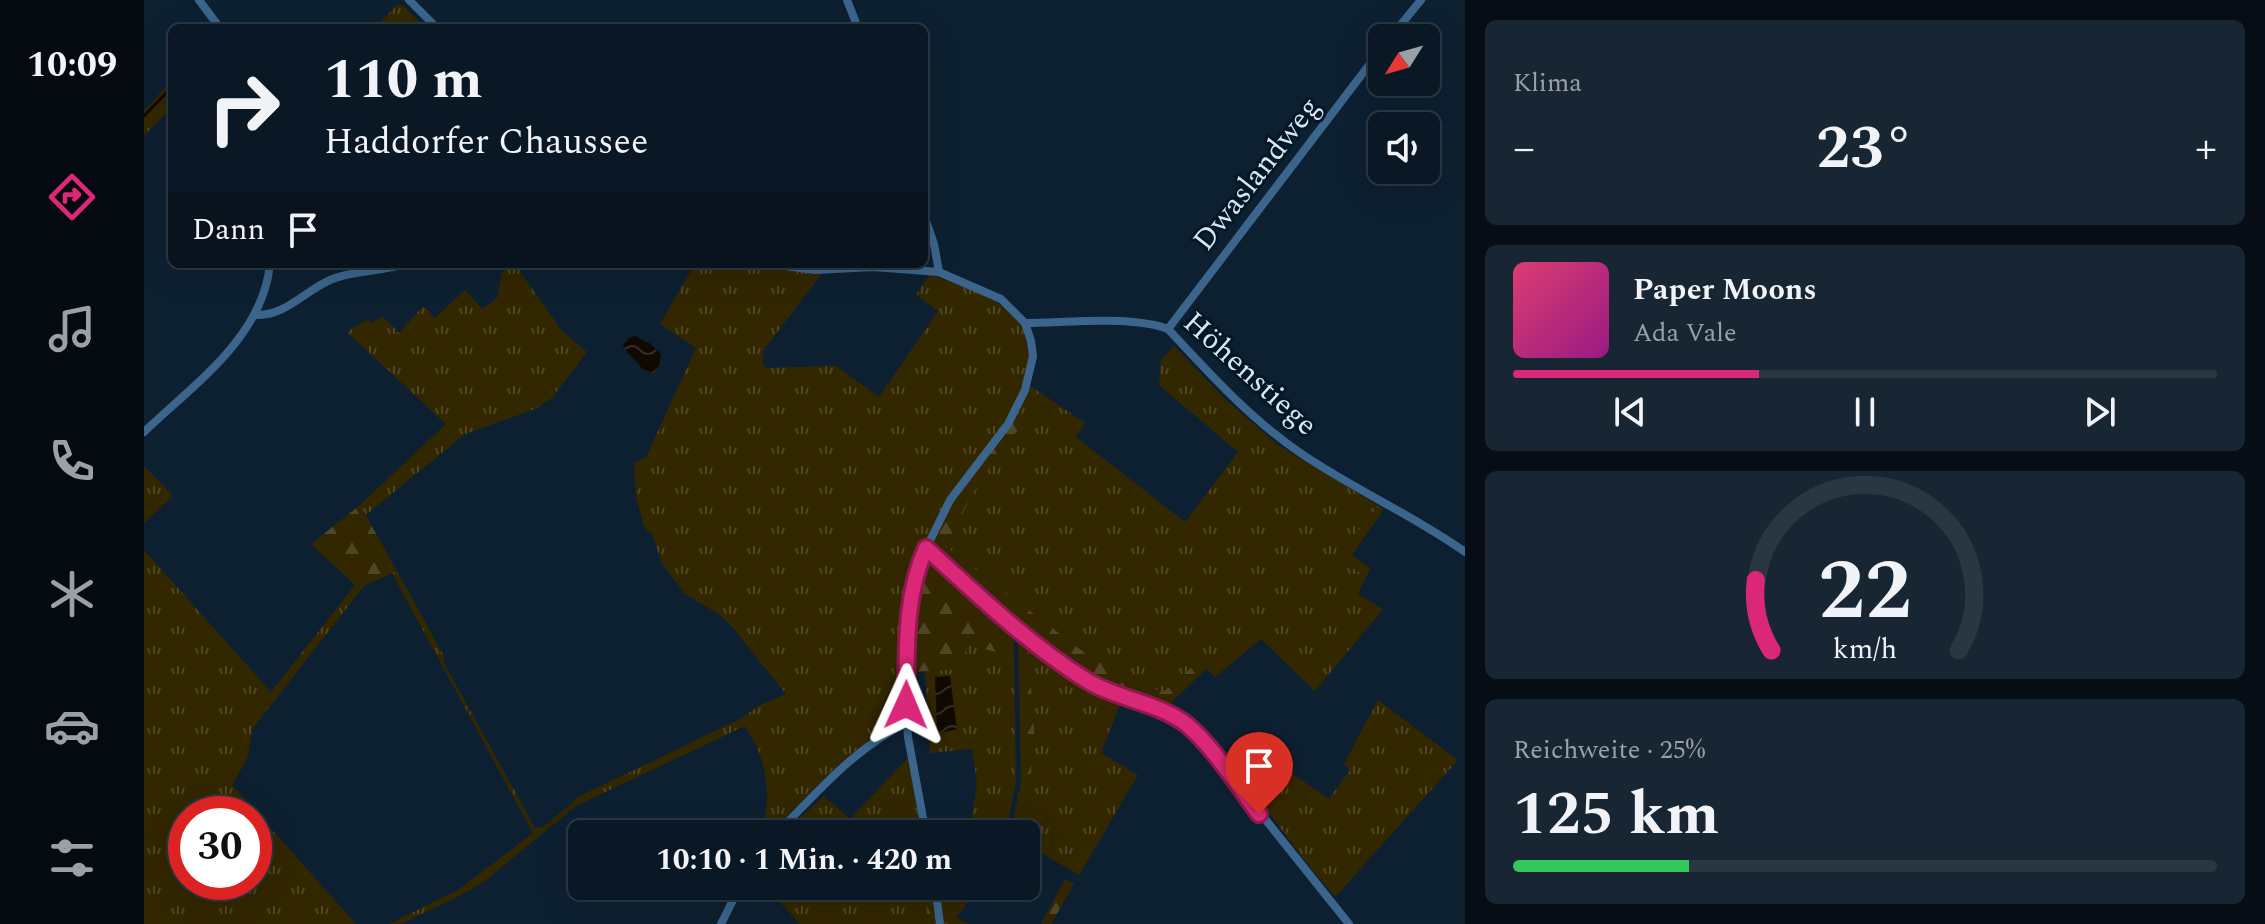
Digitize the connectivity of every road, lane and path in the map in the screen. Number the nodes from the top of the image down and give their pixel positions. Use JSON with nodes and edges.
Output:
{"nodes":[{"id":1,"x":199,"y":0,"type":"edge"},
{"id":2,"x":409,"y":0,"type":"edge"},
{"id":3,"x":847,"y":0,"type":"edge"},
{"id":4,"x":1421,"y":0,"type":"edge"},
{"id":5,"x":217,"y":24,"type":"edge"},
{"id":6,"x":433,"y":24,"type":"edge"},
{"id":7,"x":856,"y":24,"type":"edge"},
{"id":8,"x":1401,"y":24,"type":"edge"},
{"id":9,"x":1368,"y":66,"type":"edge"},
{"id":10,"x":928,"y":227,"type":"edge"},
{"id":11,"x":269,"y":268,"type":"edge"},
{"id":12,"x":393,"y":268,"type":"edge"},
{"id":13,"x":800,"y":268,"type":"edge"},
{"id":14,"x":854,"y":268,"type":"edge"},
{"id":15,"x":886,"y":268,"type":"edge"},
{"id":16,"x":939,"y":272,"type":"junction"},
{"id":17,"x":257,"y":315,"type":"junction"},
{"id":18,"x":1025,"y":323,"type":"junction"},
{"id":19,"x":1168,"y":329,"type":"junction"},
{"id":20,"x":144,"y":432,"type":"edge"},
{"id":21,"x":926,"y":548,"type":"junction"},
{"id":22,"x":1465,"y":552,"type":"edge"},
{"id":23,"x":907,"y":723,"type":"junction"},
{"id":24,"x":790,"y":820,"type":"edge"},
{"id":25,"x":924,"y":820,"type":"edge"},
{"id":26,"x":733,"y":900,"type":"edge"},
{"id":27,"x":937,"y":900,"type":"edge"},
{"id":28,"x":721,"y":924,"type":"edge"},
{"id":29,"x":940,"y":924,"type":"edge"},
{"id":30,"x":1349,"y":924,"type":"edge"}],
"edges":[{"from":1,"to":5,"type":"street"},
{"from":2,"to":6,"type":"street"},
{"from":3,"to":7,"type":"street"},
{"from":4,"to":8,"type":"street"},
{"from":9,"to":19,"type":"street","name":"Dwaslandweg"},
{"from":10,"to":16,"type":"street"},
{"from":11,"to":17,"type":"street"},
{"from":12,"to":17,"type":"street"},
{"from":13,"to":14,"type":"street"},
{"from":15,"to":16,"type":"street"},
{"from":16,"to":18,"type":"street"},
{"from":17,"to":20,"type":"street"},
{"from":18,"to":19,"type":"street","name":"Höhenstiege"},
{"from":18,"to":21,"type":"street"},
{"from":19,"to":22,"type":"street","name":"Höhenstiege"},
{"from":21,"to":23,"type":"street"},
{"from":21,"to":30,"type":"street"},
{"from":23,"to":24,"type":"street"},
{"from":23,"to":25,"type":"street"},
{"from":26,"to":28,"type":"street"},
{"from":27,"to":29,"type":"street"}]}
